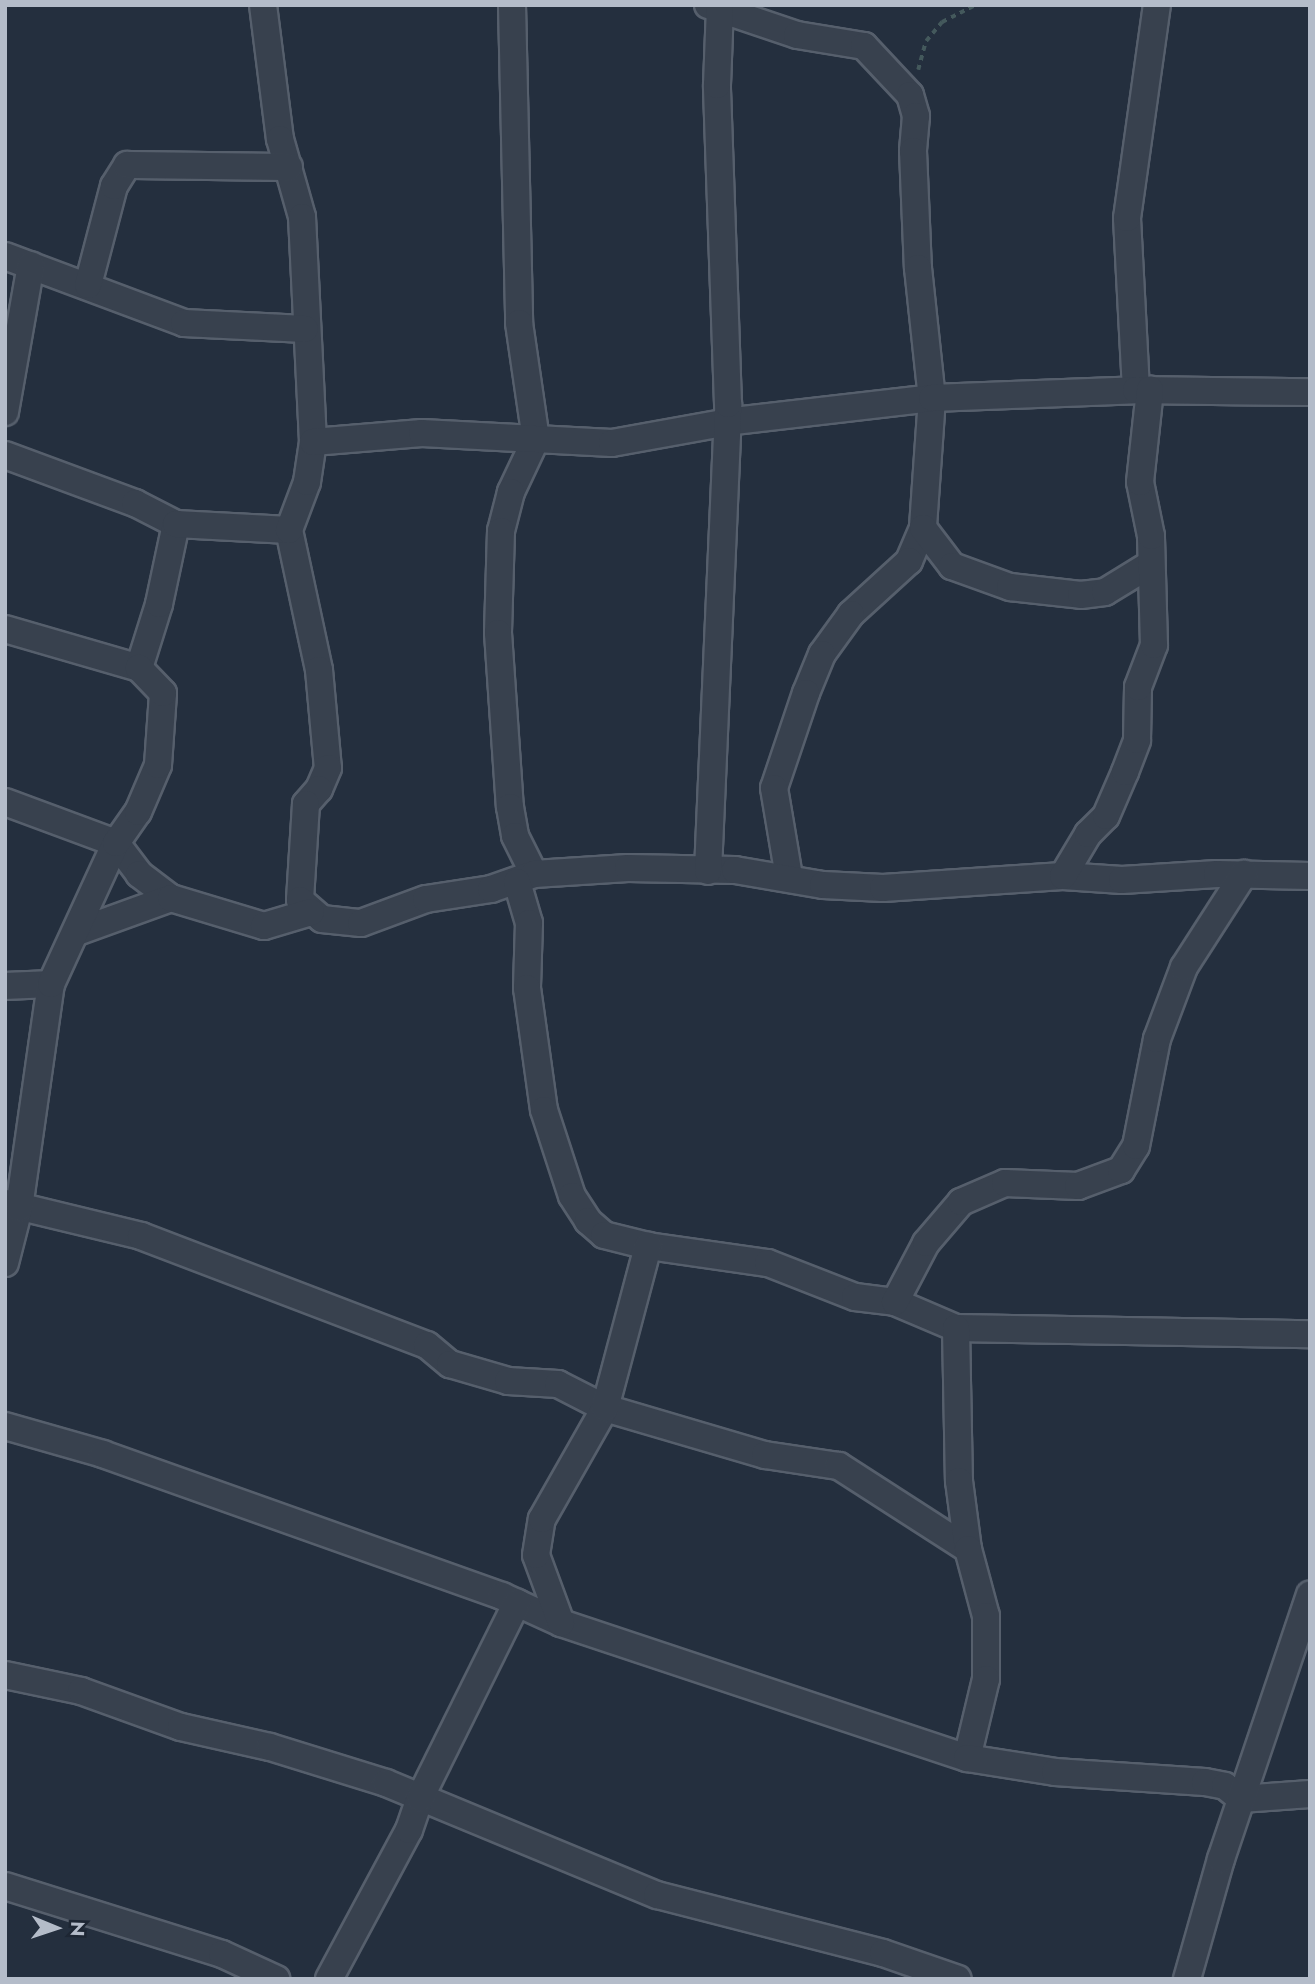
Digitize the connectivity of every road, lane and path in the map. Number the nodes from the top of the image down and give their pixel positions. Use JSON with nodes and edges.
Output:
{"nodes":[{"id":1,"x":263,"y":5,"type":"edge"},
{"id":2,"x":512,"y":5,"type":"edge"},
{"id":3,"x":976,"y":5,"type":"edge"},
{"id":4,"x":1157,"y":5,"type":"edge"},
{"id":5,"x":714,"y":7,"type":"edge"},
{"id":6,"x":910,"y":95,"type":"junction"},
{"id":7,"x":289,"y":167,"type":"junction"},
{"id":8,"x":5,"y":256,"type":"edge"},
{"id":9,"x":31,"y":265,"type":"junction"},
{"id":10,"x":88,"y":285,"type":"junction"},
{"id":11,"x":305,"y":329,"type":"junction"},
{"id":12,"x":1143,"y":390,"type":"junction"},
{"id":13,"x":1310,"y":392,"type":"edge"},
{"id":14,"x":932,"y":398,"type":"junction"},
{"id":15,"x":5,"y":412,"type":"edge"},
{"id":16,"x":727,"y":423,"type":"junction"},
{"id":17,"x":536,"y":439,"type":"junction"},
{"id":18,"x":313,"y":442,"type":"junction"},
{"id":19,"x":5,"y":455,"type":"edge"},
{"id":20,"x":176,"y":524,"type":"junction"},
{"id":21,"x":923,"y":528,"type":"junction"},
{"id":22,"x":289,"y":530,"type":"junction"},
{"id":23,"x":1149,"y":565,"type":"junction"},
{"id":24,"x":5,"y":629,"type":"edge"},
{"id":25,"x":139,"y":668,"type":"junction"},
{"id":26,"x":5,"y":802,"type":"edge"},
{"id":27,"x":116,"y":843,"type":"junction"},
{"id":28,"x":708,"y":871,"type":"junction"},
{"id":29,"x":1244,"y":874,"type":"junction"},
{"id":30,"x":1063,"y":876,"type":"junction"},
{"id":31,"x":1310,"y":876,"type":"edge"},
{"id":32,"x":789,"y":877,"type":"junction"},
{"id":33,"x":525,"y":878,"type":"junction"},
{"id":34,"x":171,"y":898,"type":"junction"},
{"id":35,"x":311,"y":912,"type":"junction"},
{"id":36,"x":77,"y":932,"type":"junction"},
{"id":37,"x":51,"y":984,"type":"junction"},
{"id":38,"x":5,"y":986,"type":"edge"},
{"id":39,"x":12,"y":1206,"type":"edge"},
{"id":40,"x":648,"y":1246,"type":"junction"},
{"id":41,"x":5,"y":1263,"type":"edge"},
{"id":42,"x":895,"y":1302,"type":"junction"},
{"id":43,"x":956,"y":1328,"type":"junction"},
{"id":44,"x":1310,"y":1334,"type":"edge"},
{"id":45,"x":605,"y":1408,"type":"junction"},
{"id":46,"x":5,"y":1426,"type":"edge"},
{"id":47,"x":968,"y":1549,"type":"junction"},
{"id":48,"x":1310,"y":1595,"type":"edge"},
{"id":49,"x":517,"y":1603,"type":"junction"},
{"id":50,"x":561,"y":1623,"type":"junction"},
{"id":51,"x":5,"y":1675,"type":"edge"},
{"id":52,"x":967,"y":1758,"type":"junction"},
{"id":53,"x":1310,"y":1794,"type":"edge"},
{"id":54,"x":420,"y":1798,"type":"junction"},
{"id":55,"x":1241,"y":1799,"type":"junction"},
{"id":56,"x":9,"y":1892,"type":"edge"},
{"id":57,"x":276,"y":1979,"type":"edge"},
{"id":58,"x":329,"y":1979,"type":"edge"},
{"id":59,"x":958,"y":1979,"type":"edge"},
{"id":60,"x":1187,"y":1979,"type":"edge"}],
"edges":[{"from":1,"to":7,"type":"street"},
{"from":2,"to":17,"type":"street"},
{"from":3,"to":6,"type":"path"},
{"from":4,"to":12,"type":"street"},
{"from":5,"to":6,"type":"street"},
{"from":5,"to":16,"type":"street"},
{"from":6,"to":14,"type":"street"},
{"from":7,"to":10,"type":"street"},
{"from":7,"to":11,"type":"street"},
{"from":8,"to":9,"type":"street"},
{"from":9,"to":10,"type":"street"},
{"from":9,"to":15,"type":"street"},
{"from":10,"to":11,"type":"street"},
{"from":11,"to":18,"type":"street"},
{"from":12,"to":13,"type":"street"},
{"from":12,"to":14,"type":"street"},
{"from":12,"to":23,"type":"street"},
{"from":14,"to":16,"type":"street"},
{"from":14,"to":21,"type":"street"},
{"from":16,"to":17,"type":"street"},
{"from":16,"to":28,"type":"street"},
{"from":17,"to":18,"type":"street"},
{"from":17,"to":33,"type":"street"},
{"from":18,"to":22,"type":"street"},
{"from":19,"to":20,"type":"street"},
{"from":20,"to":22,"type":"street"},
{"from":20,"to":25,"type":"street"},
{"from":21,"to":23,"type":"street"},
{"from":21,"to":32,"type":"street"},
{"from":22,"to":35,"type":"street"},
{"from":23,"to":30,"type":"street"},
{"from":24,"to":25,"type":"street"},
{"from":25,"to":27,"type":"street"},
{"from":26,"to":27,"type":"street"},
{"from":27,"to":34,"type":"street"},
{"from":27,"to":36,"type":"street"},
{"from":28,"to":32,"type":"street"},
{"from":28,"to":33,"type":"street"},
{"from":29,"to":30,"type":"street"},
{"from":29,"to":31,"type":"street"},
{"from":29,"to":42,"type":"street"},
{"from":30,"to":32,"type":"street"},
{"from":33,"to":35,"type":"street"},
{"from":33,"to":40,"type":"street"},
{"from":34,"to":35,"type":"street"},
{"from":34,"to":36,"type":"street"},
{"from":36,"to":37,"type":"street"},
{"from":37,"to":38,"type":"street"},
{"from":37,"to":39,"type":"street"},
{"from":39,"to":41,"type":"street"},
{"from":39,"to":45,"type":"street"},
{"from":40,"to":42,"type":"street"},
{"from":40,"to":45,"type":"street"},
{"from":42,"to":43,"type":"street"},
{"from":43,"to":44,"type":"street"},
{"from":43,"to":47,"type":"street"},
{"from":45,"to":47,"type":"street"},
{"from":45,"to":50,"type":"street"},
{"from":46,"to":49,"type":"street"},
{"from":47,"to":52,"type":"street"},
{"from":48,"to":55,"type":"street"},
{"from":49,"to":50,"type":"street"},
{"from":49,"to":54,"type":"street"},
{"from":50,"to":52,"type":"street"},
{"from":51,"to":54,"type":"street"},
{"from":52,"to":55,"type":"street"},
{"from":53,"to":55,"type":"street"},
{"from":54,"to":58,"type":"street"},
{"from":54,"to":59,"type":"street"},
{"from":55,"to":60,"type":"street"},
{"from":56,"to":57,"type":"street"}]}
